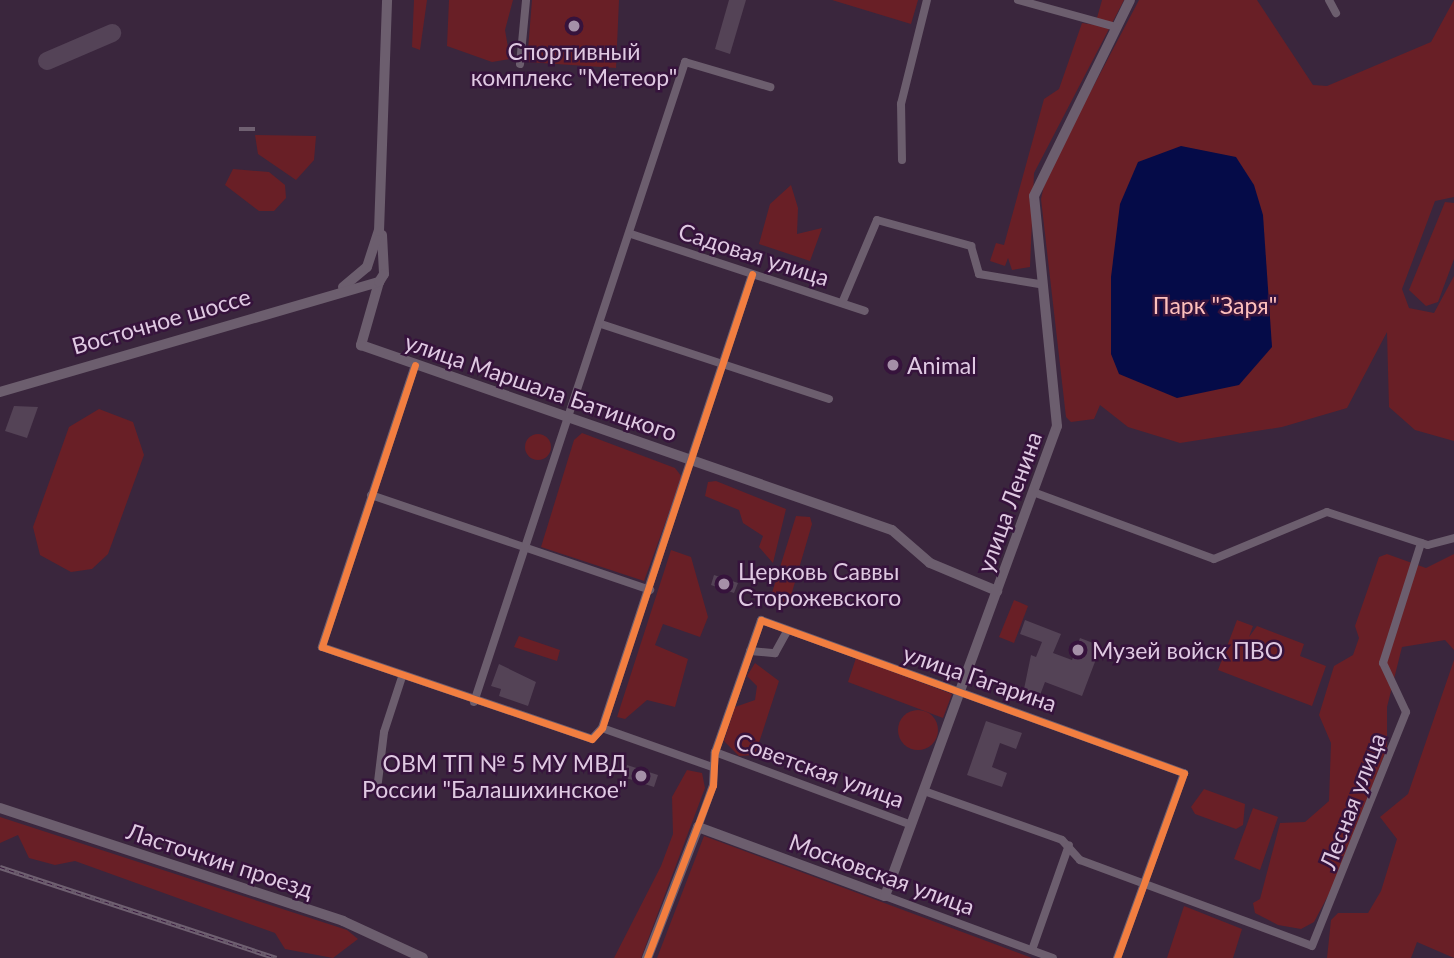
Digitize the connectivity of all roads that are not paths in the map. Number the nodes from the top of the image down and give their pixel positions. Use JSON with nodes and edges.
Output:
{"nodes":[{"id":1,"x":387,"y":0,"type":"edge"},
{"id":2,"x":526,"y":0,"type":"edge"},
{"id":3,"x":927,"y":0,"type":"edge"},
{"id":4,"x":1018,"y":0,"type":"edge"},
{"id":5,"x":1130,"y":0,"type":"edge"},
{"id":6,"x":1329,"y":0,"type":"edge"},
{"id":7,"x":1336,"y":13,"type":"dead end"},
{"id":8,"x":1116,"y":27,"type":"junction"},
{"id":9,"x":520,"y":64,"type":"dead end"},
{"id":10,"x":770,"y":88,"type":"dead end"},
{"id":11,"x":902,"y":160,"type":"dead end"},
{"id":12,"x":381,"y":212,"type":"junction"},
{"id":13,"x":631,"y":234,"type":"junction"},
{"id":14,"x":367,"y":267,"type":"junction"},
{"id":15,"x":752,"y":274,"type":"junction"},
{"id":16,"x":379,"y":280,"type":"junction"},
{"id":17,"x":1039,"y":284,"type":"junction"},
{"id":18,"x":335,"y":291,"type":"junction"},
{"id":19,"x":842,"y":303,"type":"junction"},
{"id":20,"x":865,"y":311,"type":"dead end"},
{"id":21,"x":601,"y":324,"type":"junction"},
{"id":22,"x":415,"y":365,"type":"junction"},
{"id":23,"x":725,"y":365,"type":"junction"},
{"id":24,"x":0,"y":391,"type":"edge"},
{"id":25,"x":829,"y":398,"type":"dead end"},
{"id":26,"x":570,"y":418,"type":"junction"},
{"id":27,"x":693,"y":460,"type":"junction"},
{"id":28,"x":1033,"y":492,"type":"junction"},
{"id":29,"x":371,"y":495,"type":"junction"},
{"id":30,"x":1454,"y":538,"type":"edge"},
{"id":31,"x":1424,"y":544,"type":"junction"},
{"id":32,"x":527,"y":548,"type":"junction"},
{"id":33,"x":650,"y":590,"type":"junction"},
{"id":34,"x":997,"y":591,"type":"junction"},
{"id":35,"x":788,"y":630,"type":"junction"},
{"id":36,"x":750,"y":651,"type":"junction"},
{"id":37,"x":402,"y":677,"type":"junction"},
{"id":38,"x":960,"y":692,"type":"junction"},
{"id":39,"x":474,"y":702,"type":"junction"},
{"id":40,"x":602,"y":728,"type":"junction"},
{"id":41,"x":715,"y":751,"type":"junction"},
{"id":42,"x":712,"y":767,"type":"junction"},
{"id":43,"x":377,"y":790,"type":"dead end"},
{"id":44,"x":924,"y":790,"type":"junction"},
{"id":45,"x":0,"y":808,"type":"edge"},
{"id":46,"x":911,"y":825,"type":"junction"},
{"id":47,"x":698,"y":827,"type":"junction"},
{"id":48,"x":1069,"y":845,"type":"junction"},
{"id":49,"x":1144,"y":885,"type":"junction"},
{"id":50,"x":885,"y":896,"type":"junction"},
{"id":51,"x":1307,"y":946,"type":"joint"},
{"id":52,"x":1032,"y":950,"type":"junction"},
{"id":53,"x":423,"y":958,"type":"edge"},
{"id":54,"x":647,"y":958,"type":"edge"},
{"id":55,"x":1053,"y":958,"type":"edge"},
{"id":56,"x":1117,"y":958,"type":"edge"}],
"edges":[{"from":1,"to":12,"type":"main road"},
{"from":2,"to":9,"type":"street"},
{"from":3,"to":11,"type":"street"},
{"from":4,"to":8,"type":"street"},
{"from":5,"to":8,"type":"street","name":"улица Ленина"},
{"from":6,"to":7,"type":"street"},
{"from":8,"to":17,"type":"street","name":"улица Ленина"},
{"from":10,"to":13,"type":"street"},
{"from":12,"to":14,"type":"main road"},
{"from":12,"to":16,"type":"main road"},
{"from":13,"to":15,"type":"street","name":"Садовая улица"},
{"from":13,"to":21,"type":"street"},
{"from":14,"to":16,"type":"main road"},
{"from":14,"to":18,"type":"main road","name":"Восточное шоссе"},
{"from":15,"to":19,"type":"street","name":"Садовая улица"},
{"from":15,"to":23,"type":"street"},
{"from":16,"to":18,"type":"main road","name":"Восточное шоссе"},
{"from":16,"to":22,"type":"street","name":"улица Маршала Батицкого"},
{"from":17,"to":19,"type":"street"},
{"from":17,"to":28,"type":"street","name":"улица Ленина"},
{"from":18,"to":24,"type":"main road","name":"Восточное шоссе"},
{"from":19,"to":20,"type":"street","name":"Садовая улица"},
{"from":21,"to":23,"type":"street"},
{"from":21,"to":26,"type":"street"},
{"from":22,"to":26,"type":"street","name":"улица Маршала Батицкого"},
{"from":22,"to":29,"type":"street"},
{"from":23,"to":25,"type":"street"},
{"from":23,"to":27,"type":"street"},
{"from":26,"to":27,"type":"street","name":"улица Маршала Батицкого"},
{"from":26,"to":32,"type":"street"},
{"from":27,"to":33,"type":"street"},
{"from":27,"to":34,"type":"street","name":"улица Маршала Батицкого"},
{"from":28,"to":31,"type":"street"},
{"from":28,"to":34,"type":"street","name":"улица Ленина"},
{"from":29,"to":32,"type":"street"},
{"from":29,"to":37,"type":"street"},
{"from":30,"to":31,"type":"street"},
{"from":31,"to":51,"type":"street","name":"Лесная улица"},
{"from":32,"to":33,"type":"street"},
{"from":32,"to":39,"type":"street"},
{"from":33,"to":40,"type":"street"},
{"from":34,"to":38,"type":"street","name":"улица Ленина"},
{"from":35,"to":36,"type":"street"},
{"from":35,"to":36,"type":"street","name":"улица Гагарина"},
{"from":35,"to":38,"type":"street","name":"улица Гагарина"},
{"from":36,"to":41,"type":"street"},
{"from":37,"to":39,"type":"street"},
{"from":37,"to":43,"type":"street"},
{"from":38,"to":44,"type":"street","name":"улица Ленина"},
{"from":38,"to":49,"type":"street","name":"улица Гагарина"},
{"from":39,"to":40,"type":"street"},
{"from":40,"to":42,"type":"street","name":"Советская улица"},
{"from":41,"to":42,"type":"street"},
{"from":41,"to":46,"type":"street","name":"Советская улица"},
{"from":42,"to":47,"type":"street"},
{"from":44,"to":46,"type":"street","name":"улица Ленина"},
{"from":44,"to":48,"type":"street","name":"Советская улица"},
{"from":45,"to":53,"type":"street","name":"Ласточкин проезд"},
{"from":46,"to":50,"type":"street","name":"улица Ленина"},
{"from":47,"to":50,"type":"street","name":"Московская улица"},
{"from":47,"to":54,"type":"street"},
{"from":48,"to":49,"type":"street","name":"Советская улица"},
{"from":48,"to":52,"type":"street"},
{"from":49,"to":51,"type":"street","name":"Советская улица"},
{"from":49,"to":56,"type":"street"},
{"from":50,"to":52,"type":"street","name":"Московская улица"},
{"from":52,"to":55,"type":"street","name":"Московская улица"}]}
